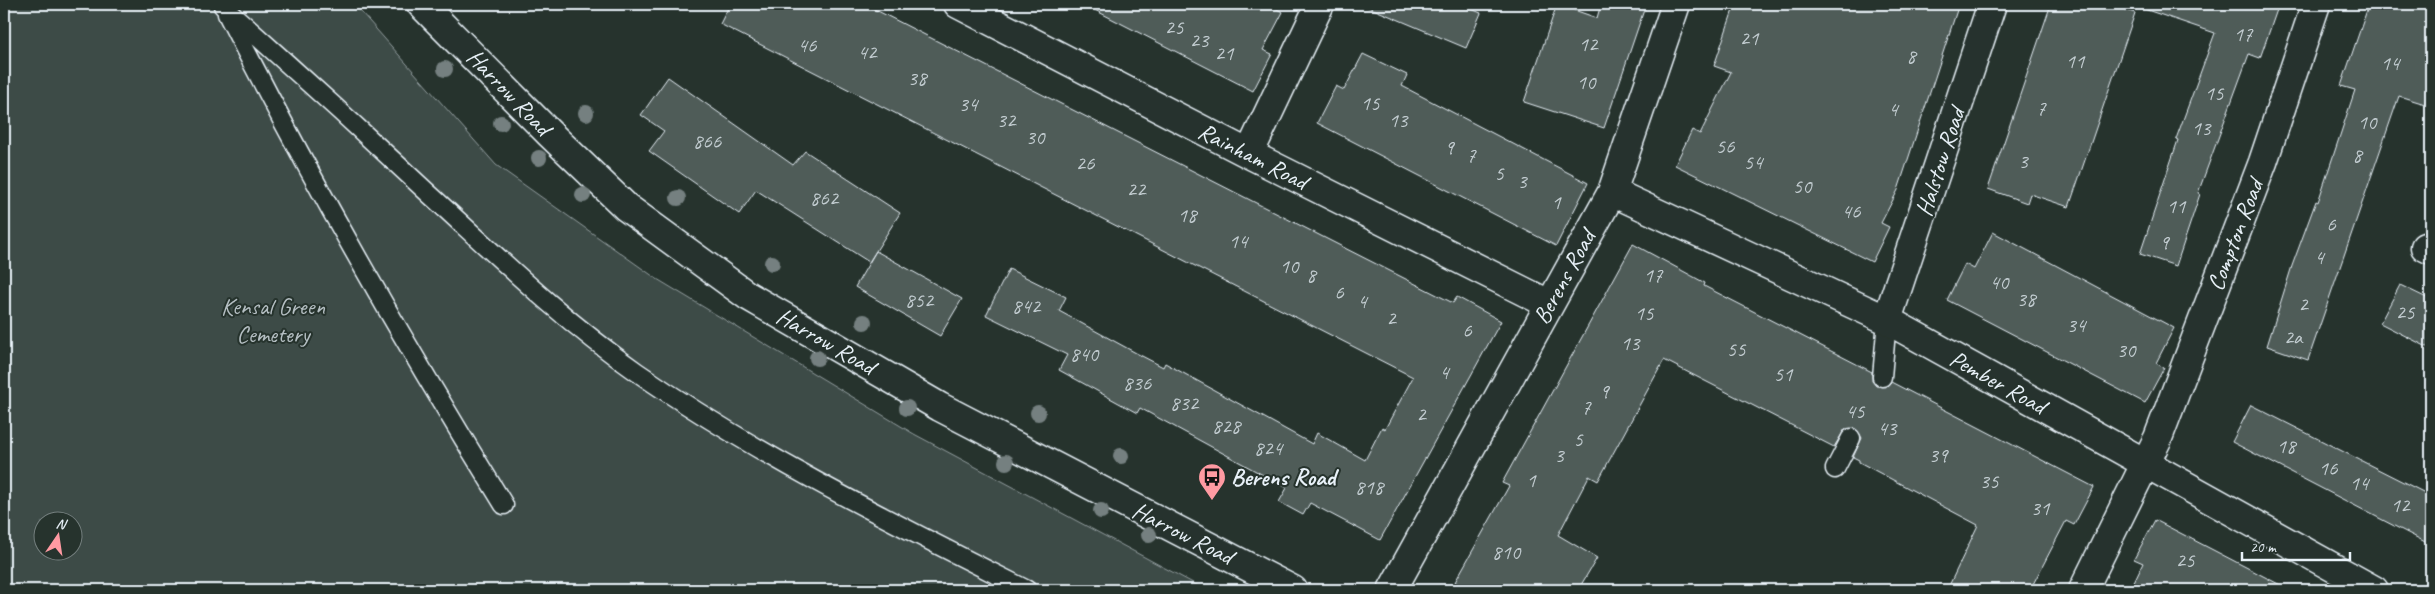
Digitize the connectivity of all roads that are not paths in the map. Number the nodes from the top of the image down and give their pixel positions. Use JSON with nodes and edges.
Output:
{"nodes":[{"id":1,"x":421,"y":4,"type":"edge"},
{"id":2,"x":958,"y":4,"type":"edge"},
{"id":3,"x":1320,"y":4,"type":"edge"},
{"id":4,"x":1676,"y":4,"type":"edge"},
{"id":5,"x":1992,"y":4,"type":"edge"},
{"id":6,"x":2316,"y":4,"type":"edge"},
{"id":7,"x":222,"y":5,"type":"edge"},
{"id":8,"x":1249,"y":154,"type":"junction"},
{"id":9,"x":1612,"y":192,"type":"junction"},
{"id":10,"x":1549,"y":304,"type":"junction"},
{"id":11,"x":1887,"y":320,"type":"junction"},
{"id":12,"x":1882,"y":377,"type":"dead end"},
{"id":13,"x":1851,"y":438,"type":"dead end"},
{"id":14,"x":2147,"y":464,"type":"junction"},
{"id":15,"x":1835,"y":469,"type":"dead end"},
{"id":16,"x":504,"y":505,"type":"dead end"},
{"id":17,"x":1027,"y":590,"type":"edge"},
{"id":18,"x":1293,"y":590,"type":"edge"},
{"id":19,"x":1392,"y":590,"type":"edge"},
{"id":20,"x":2083,"y":590,"type":"edge"},
{"id":21,"x":2374,"y":590,"type":"edge"}],
"edges":[{"from":1,"to":18,"type":"street","name":"Harrow Road"},
{"from":2,"to":8,"type":"street","name":"Rainham Road"},
{"from":3,"to":8,"type":"street"},
{"from":4,"to":9,"type":"street","name":"Berens Road"},
{"from":5,"to":11,"type":"street","name":"Halstow Road"},
{"from":6,"to":14,"type":"street","name":"Compton Road"},
{"from":7,"to":16,"type":"lane"},
{"from":7,"to":17,"type":"lane"},
{"from":8,"to":10,"type":"street","name":"Rainham Road"},
{"from":9,"to":10,"type":"street","name":"Berens Road"},
{"from":9,"to":11,"type":"street","name":"Pember Road"},
{"from":10,"to":19,"type":"street","name":"Berens Road"},
{"from":11,"to":12,"type":"lane"},
{"from":11,"to":14,"type":"street","name":"Pember Road"},
{"from":13,"to":15,"type":"lane"},
{"from":14,"to":20,"type":"street","name":"Compton Road"},
{"from":14,"to":21,"type":"street","name":"Pember Road"}]}
